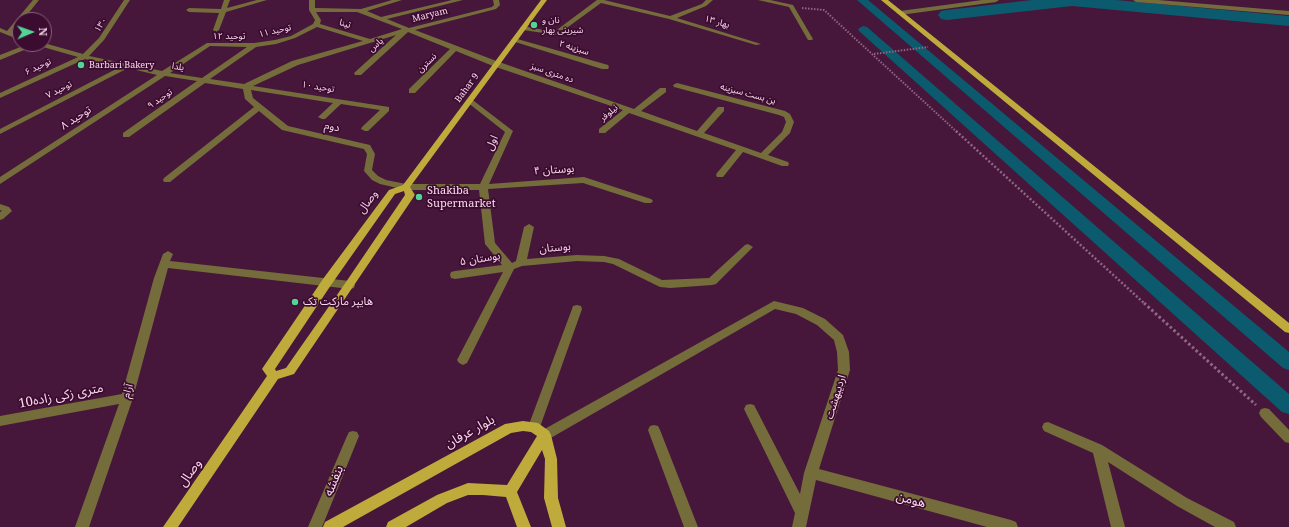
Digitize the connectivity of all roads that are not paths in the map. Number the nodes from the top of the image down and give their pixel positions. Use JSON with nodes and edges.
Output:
{"nodes":[{"id":1,"x":36,"y":0,"type":"edge"},
{"id":2,"x":127,"y":0,"type":"edge"},
{"id":3,"x":227,"y":0,"type":"edge"},
{"id":4,"x":264,"y":0,"type":"edge"},
{"id":5,"x":312,"y":0,"type":"edge"},
{"id":6,"x":399,"y":0,"type":"edge"},
{"id":7,"x":460,"y":0,"type":"edge"},
{"id":8,"x":496,"y":0,"type":"edge"},
{"id":9,"x":544,"y":0,"type":"edge"},
{"id":10,"x":600,"y":0,"type":"edge"},
{"id":11,"x":710,"y":0,"type":"edge"},
{"id":12,"x":761,"y":0,"type":"edge"},
{"id":13,"x":884,"y":0,"type":"edge"},
{"id":14,"x":996,"y":0,"type":"edge"},
{"id":15,"x":1136,"y":0,"type":"edge"},
{"id":16,"x":189,"y":10,"type":"dead end"},
{"id":17,"x":312,"y":10,"type":"junction"},
{"id":18,"x":223,"y":11,"type":"junction"},
{"id":19,"x":360,"y":11,"type":"junction"},
{"id":20,"x":900,"y":13,"type":"junction"},
{"id":21,"x":1289,"y":13,"type":"edge"},
{"id":22,"x":671,"y":18,"type":"junction"},
{"id":23,"x":380,"y":19,"type":"junction"},
{"id":24,"x":316,"y":25,"type":"junction"},
{"id":25,"x":523,"y":28,"type":"junction"},
{"id":26,"x":0,"y":30,"type":"edge"},
{"id":27,"x":216,"y":30,"type":"dead end"},
{"id":28,"x":407,"y":30,"type":"junction"},
{"id":29,"x":8,"y":34,"type":"junction"},
{"id":30,"x":12,"y":35,"type":"edge"},
{"id":31,"x":810,"y":39,"type":"dead end"},
{"id":32,"x":514,"y":40,"type":"junction"},
{"id":33,"x":370,"y":41,"type":"junction"},
{"id":34,"x":758,"y":44,"type":"dead end"},
{"id":35,"x":254,"y":45,"type":"junction"},
{"id":36,"x":52,"y":48,"type":"edge"},
{"id":37,"x":455,"y":48,"type":"junction"},
{"id":38,"x":15,"y":52,"type":"edge"},
{"id":39,"x":84,"y":57,"type":"junction"},
{"id":40,"x":0,"y":58,"type":"edge"},
{"id":41,"x":496,"y":64,"type":"junction"},
{"id":42,"x":127,"y":66,"type":"junction"},
{"id":43,"x":605,"y":67,"type":"dead end"},
{"id":44,"x":358,"y":73,"type":"dead end"},
{"id":45,"x":164,"y":74,"type":"junction"},
{"id":46,"x":205,"y":80,"type":"junction"},
{"id":47,"x":677,"y":85,"type":"dead end"},
{"id":48,"x":246,"y":86,"type":"junction"},
{"id":49,"x":663,"y":90,"type":"dead end"},
{"id":50,"x":412,"y":91,"type":"dead end"},
{"id":51,"x":0,"y":96,"type":"edge"},
{"id":52,"x":470,"y":100,"type":"junction"},
{"id":53,"x":340,"y":101,"type":"junction"},
{"id":54,"x":259,"y":107,"type":"junction"},
{"id":55,"x":721,"y":109,"type":"dead end"},
{"id":56,"x":631,"y":111,"type":"junction"},
{"id":57,"x":322,"y":117,"type":"dead end"},
{"id":58,"x":365,"y":129,"type":"dead end"},
{"id":59,"x":602,"y":131,"type":"dead end"},
{"id":60,"x":0,"y":132,"type":"edge"},
{"id":61,"x":699,"y":134,"type":"junction"},
{"id":62,"x":126,"y":135,"type":"dead end"},
{"id":63,"x":741,"y":149,"type":"junction"},
{"id":64,"x":763,"y":156,"type":"junction"},
{"id":65,"x":785,"y":164,"type":"dead end"},
{"id":66,"x":720,"y":175,"type":"dead end"},
{"id":67,"x":167,"y":180,"type":"dead end"},
{"id":68,"x":0,"y":181,"type":"edge"},
{"id":69,"x":406,"y":187,"type":"junction"},
{"id":70,"x":483,"y":187,"type":"junction"},
{"id":71,"x":648,"y":201,"type":"dead end"},
{"id":72,"x":0,"y":207,"type":"edge"},
{"id":73,"x":0,"y":217,"type":"edge"},
{"id":74,"x":529,"y":227,"type":"dead end"},
{"id":75,"x":748,"y":247,"type":"dead end"},
{"id":76,"x":521,"y":263,"type":"junction"},
{"id":77,"x":510,"y":267,"type":"junction"},
{"id":78,"x":455,"y":275,"type":"dead end"},
{"id":79,"x":327,"y":282,"type":"junction"},
{"id":80,"x":350,"y":285,"type":"junction"},
{"id":81,"x":577,"y":309,"type":"dead end"},
{"id":82,"x":1289,"y":329,"type":"edge"},
{"id":83,"x":462,"y":360,"type":"dead end"},
{"id":84,"x":274,"y":376,"type":"junction"},
{"id":85,"x":127,"y":398,"type":"junction"},
{"id":86,"x":750,"y":410,"type":"dead end"},
{"id":87,"x":1265,"y":413,"type":"road end"},
{"id":88,"x":0,"y":421,"type":"edge"},
{"id":89,"x":1048,"y":427,"type":"dead end"},
{"id":90,"x":654,"y":430,"type":"dead end"},
{"id":91,"x":540,"y":431,"type":"junction"},
{"id":92,"x":353,"y":436,"type":"dead end"},
{"id":93,"x":1289,"y":438,"type":"edge"},
{"id":94,"x":1098,"y":449,"type":"junction"},
{"id":95,"x":812,"y":473,"type":"junction"},
{"id":96,"x":510,"y":491,"type":"junction"},
{"id":97,"x":802,"y":512,"type":"junction"},
{"id":98,"x":82,"y":527,"type":"edge"},
{"id":99,"x":170,"y":527,"type":"edge"},
{"id":100,"x":315,"y":527,"type":"edge"},
{"id":101,"x":330,"y":527,"type":"edge"},
{"id":102,"x":393,"y":527,"type":"edge"},
{"id":103,"x":524,"y":527,"type":"edge"},
{"id":104,"x":559,"y":527,"type":"edge"},
{"id":105,"x":691,"y":527,"type":"edge"},
{"id":106,"x":799,"y":527,"type":"edge"},
{"id":107,"x":1011,"y":527,"type":"edge"},
{"id":108,"x":1118,"y":527,"type":"edge"},
{"id":109,"x":1229,"y":527,"type":"edge"}],
"edges":[{"from":1,"to":29,"type":"street"},
{"from":2,"to":39,"type":"street","name":"۱۳۰"},
{"from":3,"to":18,"type":"street"},
{"from":4,"to":18,"type":"street"},
{"from":5,"to":17,"type":"street"},
{"from":6,"to":19,"type":"street"},
{"from":7,"to":23,"type":"street"},
{"from":8,"to":28,"type":"street","name":"Maryam"},
{"from":9,"to":25,"type":"main road","name":"Bahar 9"},
{"from":10,"to":22,"type":"street","name":"بهار ۱۳"},
{"from":10,"to":25,"type":"street"},
{"from":11,"to":22,"type":"street","name":"بهار ۱۳"},
{"from":12,"to":31,"type":"street"},
{"from":13,"to":20,"type":"main road"},
{"from":14,"to":20,"type":"street"},
{"from":15,"to":21,"type":"street"},
{"from":16,"to":18,"type":"street"},
{"from":17,"to":19,"type":"street","name":"ده متری سبز"},
{"from":17,"to":24,"type":"street"},
{"from":18,"to":27,"type":"street"},
{"from":19,"to":23,"type":"street","name":"ده متری سبز"},
{"from":20,"to":82,"type":"main road"},
{"from":22,"to":34,"type":"street","name":"بهار ۱۳"},
{"from":23,"to":28,"type":"street","name":"ده متری سبز"},
{"from":24,"to":33,"type":"street","name":"تینا"},
{"from":24,"to":35,"type":"street","name":"توحید ۱۱"},
{"from":25,"to":32,"type":"main road","name":"Bahar 9"},
{"from":26,"to":29,"type":"street"},
{"from":28,"to":33,"type":"street"},
{"from":28,"to":37,"type":"street","name":"ده متری سبز"},
{"from":28,"to":44,"type":"street","name":"یاس"},
{"from":29,"to":30,"type":"street"},
{"from":32,"to":41,"type":"main road","name":"Bahar 9"},
{"from":32,"to":43,"type":"street","name":"سبزینه ۲"},
{"from":33,"to":48,"type":"street"},
{"from":35,"to":45,"type":"street","name":"توحید ۱۲"},
{"from":35,"to":46,"type":"street","name":"توحید ۱۱"},
{"from":36,"to":39,"type":"street","name":"یلدا"},
{"from":37,"to":41,"type":"street","name":"ده متری سبز"},
{"from":37,"to":50,"type":"street","name":"نسترن"},
{"from":38,"to":40,"type":"street"},
{"from":39,"to":42,"type":"street","name":"یلدا"},
{"from":39,"to":51,"type":"street","name":"توحید ۶"},
{"from":41,"to":52,"type":"main road","name":"Bahar 9"},
{"from":41,"to":56,"type":"street","name":"ده متری سبز"},
{"from":42,"to":45,"type":"street","name":"یلدا"},
{"from":42,"to":60,"type":"street","name":"توحید ۷"},
{"from":45,"to":46,"type":"street","name":"یلدا"},
{"from":45,"to":68,"type":"street","name":"توحید ۸"},
{"from":46,"to":48,"type":"street","name":"یلدا"},
{"from":46,"to":62,"type":"street","name":"توحید ۹"},
{"from":47,"to":64,"type":"street","name":"بن بست سبزینه"},
{"from":48,"to":53,"type":"street","name":"توحید ۱۰"},
{"from":48,"to":54,"type":"street","name":"دوم"},
{"from":49,"to":56,"type":"street","name":"نیلوفر"},
{"from":52,"to":69,"type":"main road","name":"Bahar 9"},
{"from":52,"to":70,"type":"street","name":"اول"},
{"from":53,"to":57,"type":"street"},
{"from":53,"to":58,"type":"street","name":"توحید ۱۰"},
{"from":54,"to":67,"type":"street"},
{"from":54,"to":69,"type":"street","name":"دوم"},
{"from":55,"to":61,"type":"street"},
{"from":56,"to":59,"type":"street","name":"نیلوفر"},
{"from":56,"to":61,"type":"street","name":"ده متری سبز"},
{"from":61,"to":63,"type":"street","name":"ده متری سبز"},
{"from":63,"to":64,"type":"street","name":"ده متری سبز"},
{"from":63,"to":66,"type":"street"},
{"from":64,"to":65,"type":"street","name":"ده متری سبز"},
{"from":69,"to":70,"type":"street"},
{"from":69,"to":79,"type":"main road","name":"وصال"},
{"from":69,"to":80,"type":"main road"},
{"from":70,"to":71,"type":"street","name":"بوستان ۴"},
{"from":70,"to":77,"type":"street"},
{"from":72,"to":73,"type":"street"},
{"from":74,"to":76,"type":"street"},
{"from":75,"to":76,"type":"street","name":"بوستان"},
{"from":76,"to":77,"type":"street","name":"بوستان"},
{"from":77,"to":78,"type":"street","name":"بوستان ۵"},
{"from":77,"to":83,"type":"street"},
{"from":79,"to":80,"type":"street"},
{"from":79,"to":84,"type":"main road","name":"وصال"},
{"from":79,"to":85,"type":"street","name":"آرام"},
{"from":80,"to":84,"type":"main road"},
{"from":81,"to":91,"type":"street"},
{"from":84,"to":99,"type":"main road","name":"وصال"},
{"from":85,"to":88,"type":"street","name":"10متری زکی زاده"},
{"from":85,"to":98,"type":"street","name":"آرام"},
{"from":86,"to":97,"type":"street"},
{"from":87,"to":93,"type":"street"},
{"from":89,"to":94,"type":"street"},
{"from":90,"to":105,"type":"street"},
{"from":91,"to":95,"type":"street","name":"اردیبهشت"},
{"from":91,"to":96,"type":"main road"},
{"from":91,"to":101,"type":"main road","name":"بلوار عرفان"},
{"from":91,"to":104,"type":"main road"},
{"from":92,"to":100,"type":"street","name":"بنفشه"},
{"from":94,"to":108,"type":"street"},
{"from":94,"to":109,"type":"street"},
{"from":95,"to":97,"type":"street","name":"اردیبهشت"},
{"from":95,"to":107,"type":"street","name":"هومن"},
{"from":96,"to":102,"type":"main road"},
{"from":96,"to":103,"type":"main road"},
{"from":97,"to":106,"type":"street","name":"اردیبهشت"}]}
